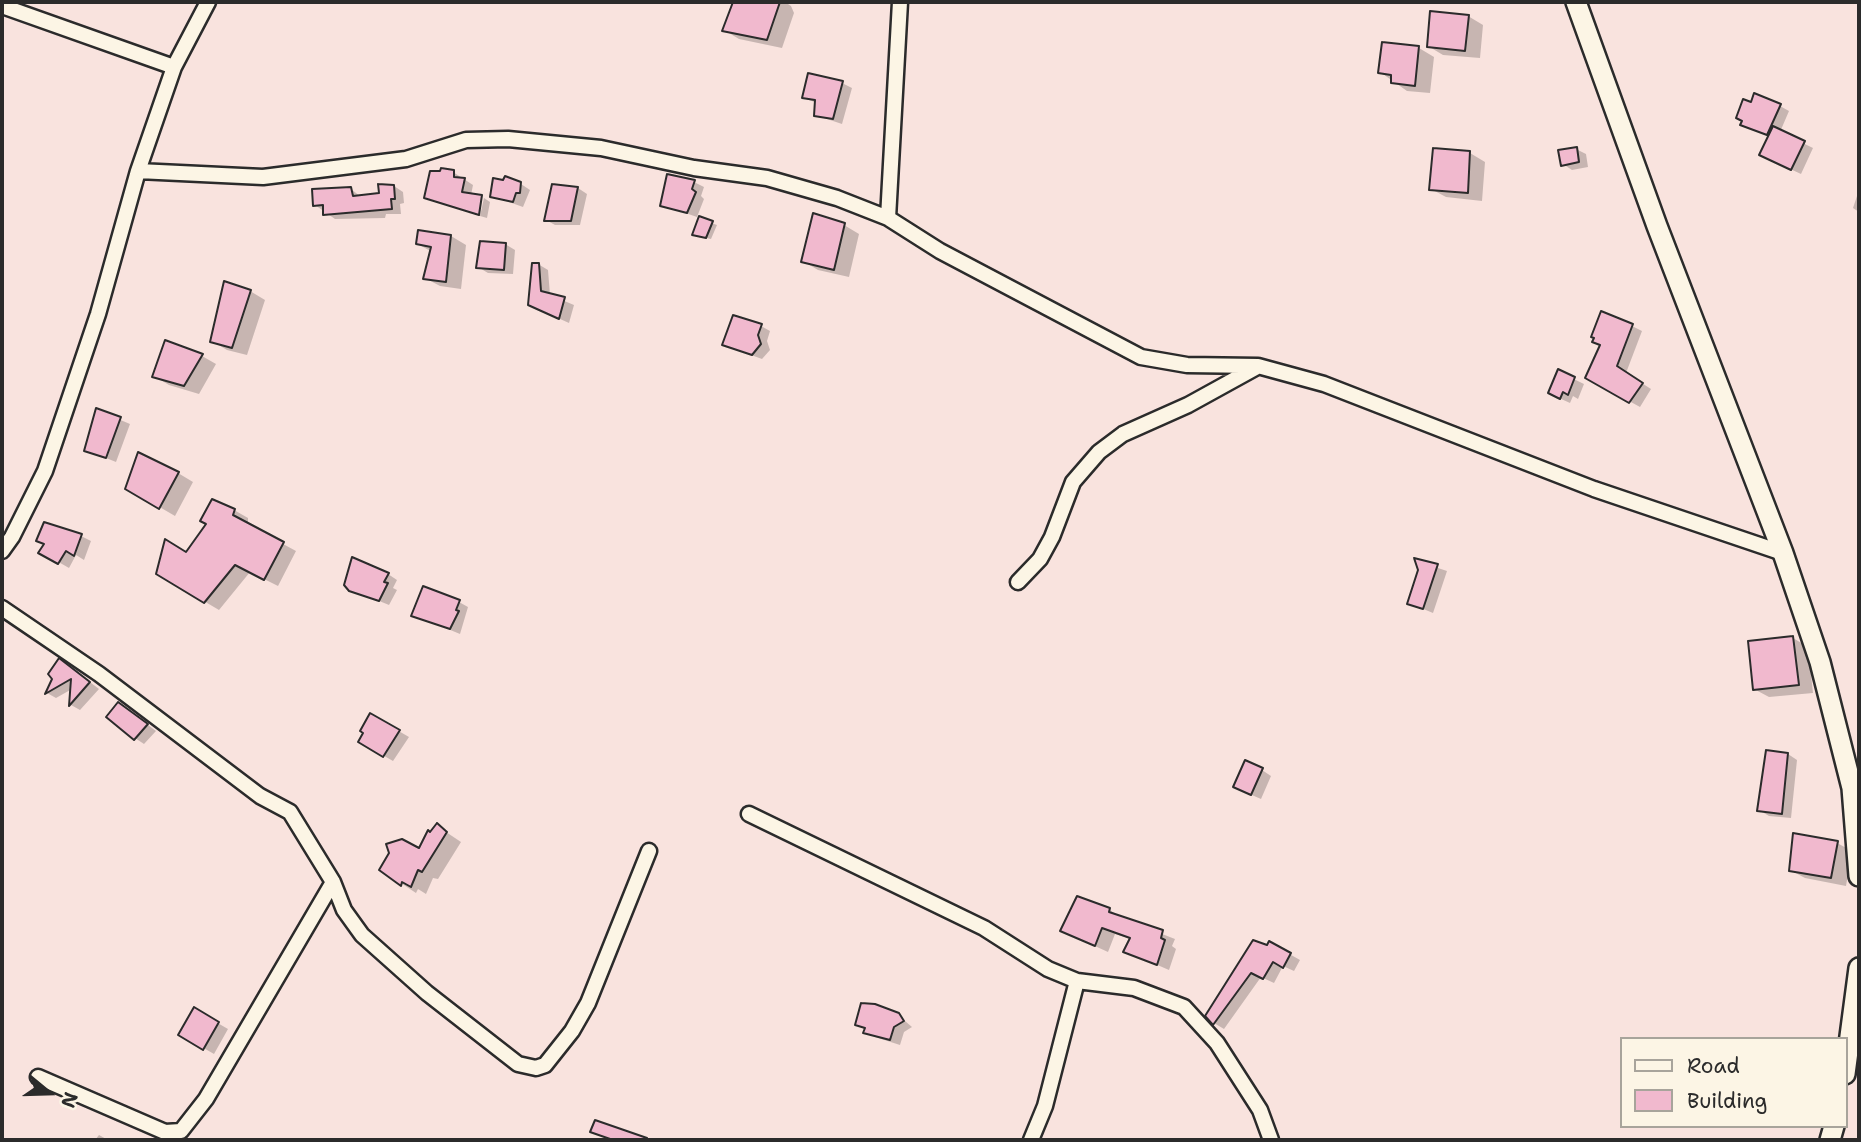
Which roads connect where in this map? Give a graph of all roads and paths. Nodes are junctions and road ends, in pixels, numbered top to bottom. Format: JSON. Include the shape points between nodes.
{"nodes":[{"id":1,"x":208,"y":2,"type":"edge"},
{"id":2,"x":900,"y":2,"type":"edge"},
{"id":3,"x":1576,"y":2,"type":"edge"},
{"id":4,"x":2,"y":6,"type":"edge"},
{"id":5,"x":174,"y":66,"type":"junction"},
{"id":6,"x":138,"y":171,"type":"junction"},
{"id":7,"x":888,"y":218,"type":"junction"},
{"id":8,"x":1258,"y":366,"type":"junction"},
{"id":9,"x":2,"y":551,"type":"edge"},
{"id":10,"x":1783,"y":553,"type":"junction"},
{"id":11,"x":1018,"y":582,"type":"dead end"},
{"id":12,"x":2,"y":608,"type":"edge"},
{"id":13,"x":1859,"y":766,"type":"edge"},
{"id":14,"x":1852,"y":788,"type":"junction"},
{"id":15,"x":749,"y":814,"type":"dead end"},
{"id":16,"x":1858,"y":845,"type":"edge"},
{"id":17,"x":649,"y":850,"type":"dead end"},
{"id":18,"x":1859,"y":876,"type":"edge"},
{"id":19,"x":333,"y":882,"type":"junction"},
{"id":20,"x":1859,"y":968,"type":"edge"},
{"id":21,"x":1077,"y":981,"type":"junction"},
{"id":22,"x":1847,"y":1059,"type":"edge"},
{"id":23,"x":38,"y":1077,"type":"dead end"},
{"id":24,"x":1031,"y":1140,"type":"edge"},
{"id":25,"x":1271,"y":1140,"type":"edge"}],
"edges":[{"from":1,"to":5,"type":"street"},
{"from":2,"to":7,"type":"street"},
{"from":3,"to":10,"type":"street"},
{"from":4,"to":5,"type":"street"},
{"from":5,"to":6,"type":"street"},
{"from":6,"to":7,"type":"street","via":[[263,177],[406,159],[466,140],[508,139],[601,148],[767,178]]},
{"from":6,"to":9,"type":"street","via":[[98,314],[44,471]]},
{"from":7,"to":8,"type":"street","via":[[940,251],[1141,357],[1187,365]]},
{"from":8,"to":10,"type":"street","via":[[1324,384],[1594,489]]},
{"from":8,"to":11,"type":"street","via":[[1123,434],[1099,453],[1073,482],[1040,559]]},
{"from":10,"to":14,"type":"street","via":[[1820,662]]},
{"from":12,"to":19,"type":"street","via":[[260,796],[290,812]]},
{"from":13,"to":14,"type":"street"},
{"from":14,"to":16,"type":"street"},
{"from":15,"to":21,"type":"street","via":[[984,928],[1048,969]]},
{"from":16,"to":18,"type":"street"},
{"from":17,"to":19,"type":"street","via":[[588,1003],[551,1059],[536,1068],[518,1064],[475,1033],[371,944],[344,910]]},
{"from":19,"to":23,"type":"street","via":[[206,1099],[181,1131],[165,1132]]},
{"from":20,"to":22,"type":"street"},
{"from":21,"to":24,"type":"street","via":[[1045,1106]]},
{"from":21,"to":25,"type":"street","via":[[1134,988],[1184,1007],[1217,1043],[1260,1110]]}]}
